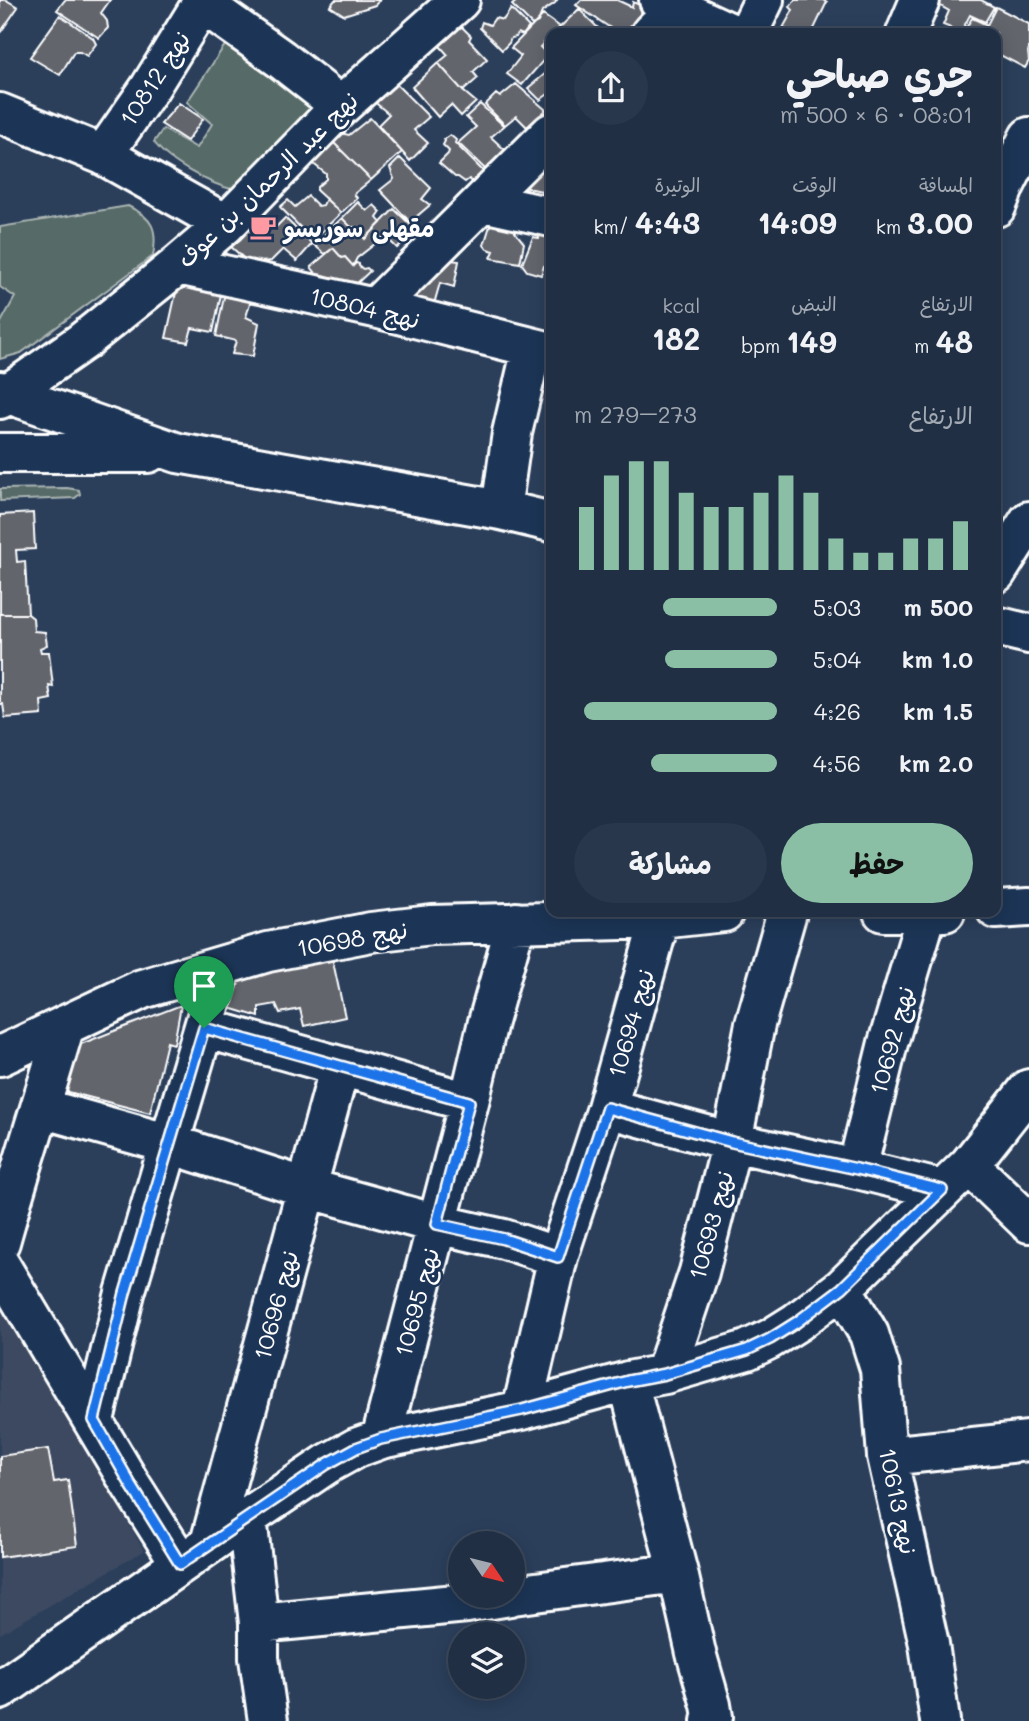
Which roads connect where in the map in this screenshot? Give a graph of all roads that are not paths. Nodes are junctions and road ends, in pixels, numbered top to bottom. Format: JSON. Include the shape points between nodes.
{"nodes":[{"id":1,"x":460,"y":0,"type":"edge"},
{"id":2,"x":764,"y":0,"type":"edge"},
{"id":3,"x":920,"y":0,"type":"edge"},
{"id":4,"x":203,"y":1,"type":"edge"},
{"id":5,"x":662,"y":14,"type":"edge"},
{"id":6,"x":713,"y":28,"type":"edge"},
{"id":7,"x":750,"y":28,"type":"edge"},
{"id":8,"x":908,"y":28,"type":"edge"},
{"id":9,"x":341,"y":106,"type":"junction"},
{"id":10,"x":0,"y":113,"type":"edge"},
{"id":11,"x":1029,"y":137,"type":"edge"},
{"id":12,"x":546,"y":138,"type":"edge"},
{"id":13,"x":103,"y":155,"type":"junction"},
{"id":14,"x":1006,"y":192,"type":"edge"},
{"id":15,"x":483,"y":202,"type":"junction"},
{"id":16,"x":546,"y":216,"type":"edge"},
{"id":17,"x":226,"y":224,"type":"junction"},
{"id":18,"x":178,"y":265,"type":"junction"},
{"id":19,"x":374,"y":308,"type":"junction"},
{"id":20,"x":542,"y":350,"type":"edge"},
{"id":21,"x":3,"y":395,"type":"edge"},
{"id":22,"x":0,"y":453,"type":"edge"},
{"id":23,"x":178,"y":453,"type":"junction"},
{"id":24,"x":501,"y":510,"type":"junction"},
{"id":25,"x":546,"y":521,"type":"edge"},
{"id":26,"x":1029,"y":521,"type":"edge"},
{"id":27,"x":1001,"y":565,"type":"edge"},
{"id":28,"x":1001,"y":627,"type":"edge"},
{"id":29,"x":1029,"y":634,"type":"edge"},
{"id":30,"x":1029,"y":907,"type":"edge"},
{"id":31,"x":1001,"y":909,"type":"edge"},
{"id":32,"x":678,"y":917,"type":"edge"},
{"id":33,"x":786,"y":917,"type":"edge"},
{"id":34,"x":934,"y":917,"type":"edge"},
{"id":35,"x":660,"y":919,"type":"junction"},
{"id":36,"x":516,"y":922,"type":"junction"},
{"id":37,"x":222,"y":966,"type":"junction"},
{"id":38,"x":65,"y":1025,"type":"junction"},
{"id":39,"x":204,"y":1028,"type":"junction"},
{"id":40,"x":0,"y":1056,"type":"edge"},
{"id":41,"x":340,"y":1066,"type":"junction"},
{"id":42,"x":1029,"y":1089,"type":"edge"},
{"id":43,"x":469,"y":1102,"type":"junction"},
{"id":44,"x":41,"y":1108,"type":"junction"},
{"id":45,"x":607,"y":1108,"type":"junction"},
{"id":46,"x":732,"y":1142,"type":"junction"},
{"id":47,"x":170,"y":1144,"type":"junction"},
{"id":48,"x":857,"y":1169,"type":"junction"},
{"id":49,"x":956,"y":1178,"type":"junction"},
{"id":50,"x":307,"y":1188,"type":"junction"},
{"id":51,"x":1029,"y":1223,"type":"edge"},
{"id":52,"x":437,"y":1224,"type":"junction"},
{"id":53,"x":0,"y":1242,"type":"edge"},
{"id":54,"x":558,"y":1257,"type":"junction"},
{"id":55,"x":0,"y":1265,"type":"edge"},
{"id":56,"x":842,"y":1288,"type":"junction"},
{"id":57,"x":665,"y":1374,"type":"junction"},
{"id":58,"x":628,"y":1381,"type":"junction"},
{"id":59,"x":522,"y":1410,"type":"junction"},
{"id":60,"x":94,"y":1420,"type":"junction"},
{"id":61,"x":381,"y":1439,"type":"junction"},
{"id":62,"x":1029,"y":1441,"type":"edge"},
{"id":63,"x":887,"y":1456,"type":"junction"},
{"id":64,"x":247,"y":1518,"type":"junction"},
{"id":65,"x":195,"y":1554,"type":"junction"},
{"id":66,"x":678,"y":1573,"type":"junction"},
{"id":67,"x":525,"y":1594,"type":"edge"},
{"id":68,"x":448,"y":1605,"type":"edge"},
{"id":69,"x":259,"y":1623,"type":"junction"},
{"id":70,"x":0,"y":1690,"type":"edge"},
{"id":71,"x":268,"y":1721,"type":"edge"},
{"id":72,"x":711,"y":1721,"type":"edge"},
{"id":73,"x":940,"y":1721,"type":"edge"}],
"edges":[{"from":1,"to":9,"type":"street","name":"نهج عبد الرحمان بن عوف"},
{"from":2,"to":7,"type":"street"},
{"from":3,"to":8,"type":"street"},
{"from":4,"to":9,"type":"street"},
{"from":4,"to":13,"type":"street","name":"نهج 10812"},
{"from":5,"to":6,"type":"street"},
{"from":9,"to":17,"type":"street","name":"نهج عبد الرحمان بن عوف"},
{"from":10,"to":13,"type":"street"},
{"from":11,"to":14,"type":"street"},
{"from":12,"to":15,"type":"street"},
{"from":13,"to":17,"type":"street"},
{"from":15,"to":16,"type":"street"},
{"from":15,"to":19,"type":"street"},
{"from":17,"to":18,"type":"street","name":"نهج عبد الرحمان بن عوف"},
{"from":18,"to":19,"type":"street","name":"نهج 10804"},
{"from":18,"to":21,"type":"street","name":"نهج عبد الرحمان بن عوف","via":[[82,342]]},
{"from":19,"to":20,"type":"street","name":"نهج 10804"},
{"from":20,"to":24,"type":"street","via":[[512,433]]},
{"from":21,"to":23,"type":"street"},
{"from":22,"to":23,"type":"street"},
{"from":23,"to":24,"type":"street"},
{"from":24,"to":25,"type":"street"},
{"from":26,"to":27,"type":"street"},
{"from":28,"to":29,"type":"street"},
{"from":30,"to":31,"type":"street"},
{"from":32,"to":35,"type":"street","name":"نهج 10698"},
{"from":33,"to":46,"type":"street","name":"نهج 10693","via":[[755,1024]]},
{"from":34,"to":48,"type":"street","name":"نهج 10692","via":[[888,1043]]},
{"from":35,"to":36,"type":"street","name":"نهج 10698"},
{"from":35,"to":45,"type":"street","name":"نهج 10694"},
{"from":36,"to":37,"type":"street","name":"نهج 10698","via":[[371,932]]},
{"from":36,"to":43,"type":"street","name":"نهج 10695"},
{"from":37,"to":38,"type":"street","name":"نهج 10698","via":[[142,989]]},
{"from":37,"to":39,"type":"street"},
{"from":38,"to":40,"type":"street","name":"نهج 10698"},
{"from":38,"to":44,"type":"street"},
{"from":39,"to":41,"type":"street"},
{"from":39,"to":47,"type":"street"},
{"from":41,"to":43,"type":"street"},
{"from":41,"to":50,"type":"street","name":"نهج 10696"},
{"from":42,"to":49,"type":"street"},
{"from":43,"to":52,"type":"street","name":"نهج 10695"},
{"from":44,"to":47,"type":"street"},
{"from":44,"to":53,"type":"street"},
{"from":45,"to":46,"type":"street"},
{"from":45,"to":54,"type":"street","name":"نهج 10694"},
{"from":46,"to":48,"type":"street"},
{"from":46,"to":57,"type":"street","name":"نهج 10693","via":[[699,1272]]},
{"from":47,"to":50,"type":"street"},
{"from":47,"to":60,"type":"street","via":[[125,1293]]},
{"from":48,"to":49,"type":"street"},
{"from":49,"to":51,"type":"street"},
{"from":49,"to":56,"type":"street"},
{"from":50,"to":52,"type":"street"},
{"from":50,"to":65,"type":"street","name":"نهج 10696"},
{"from":52,"to":54,"type":"street"},
{"from":52,"to":61,"type":"street","name":"نهج 10695"},
{"from":54,"to":59,"type":"street","name":"نهج 10694"},
{"from":55,"to":60,"type":"street"},
{"from":56,"to":57,"type":"street","via":[[770,1339]]},
{"from":56,"to":63,"type":"street","name":"نهج 10613","via":[[869,1334],[880,1369]]},
{"from":57,"to":58,"type":"street"},
{"from":58,"to":59,"type":"street"},
{"from":58,"to":66,"type":"street"},
{"from":59,"to":61,"type":"street"},
{"from":60,"to":65,"type":"street","via":[[131,1485]]},
{"from":61,"to":64,"type":"street","via":[[327,1464]]},
{"from":62,"to":63,"type":"street"},
{"from":63,"to":73,"type":"street","name":"نهج 10613","via":[[929,1644]]},
{"from":64,"to":65,"type":"street"},
{"from":64,"to":69,"type":"street"},
{"from":65,"to":70,"type":"street"},
{"from":66,"to":67,"type":"street"},
{"from":66,"to":72,"type":"street"},
{"from":68,"to":69,"type":"street"},
{"from":69,"to":71,"type":"street"}]}
